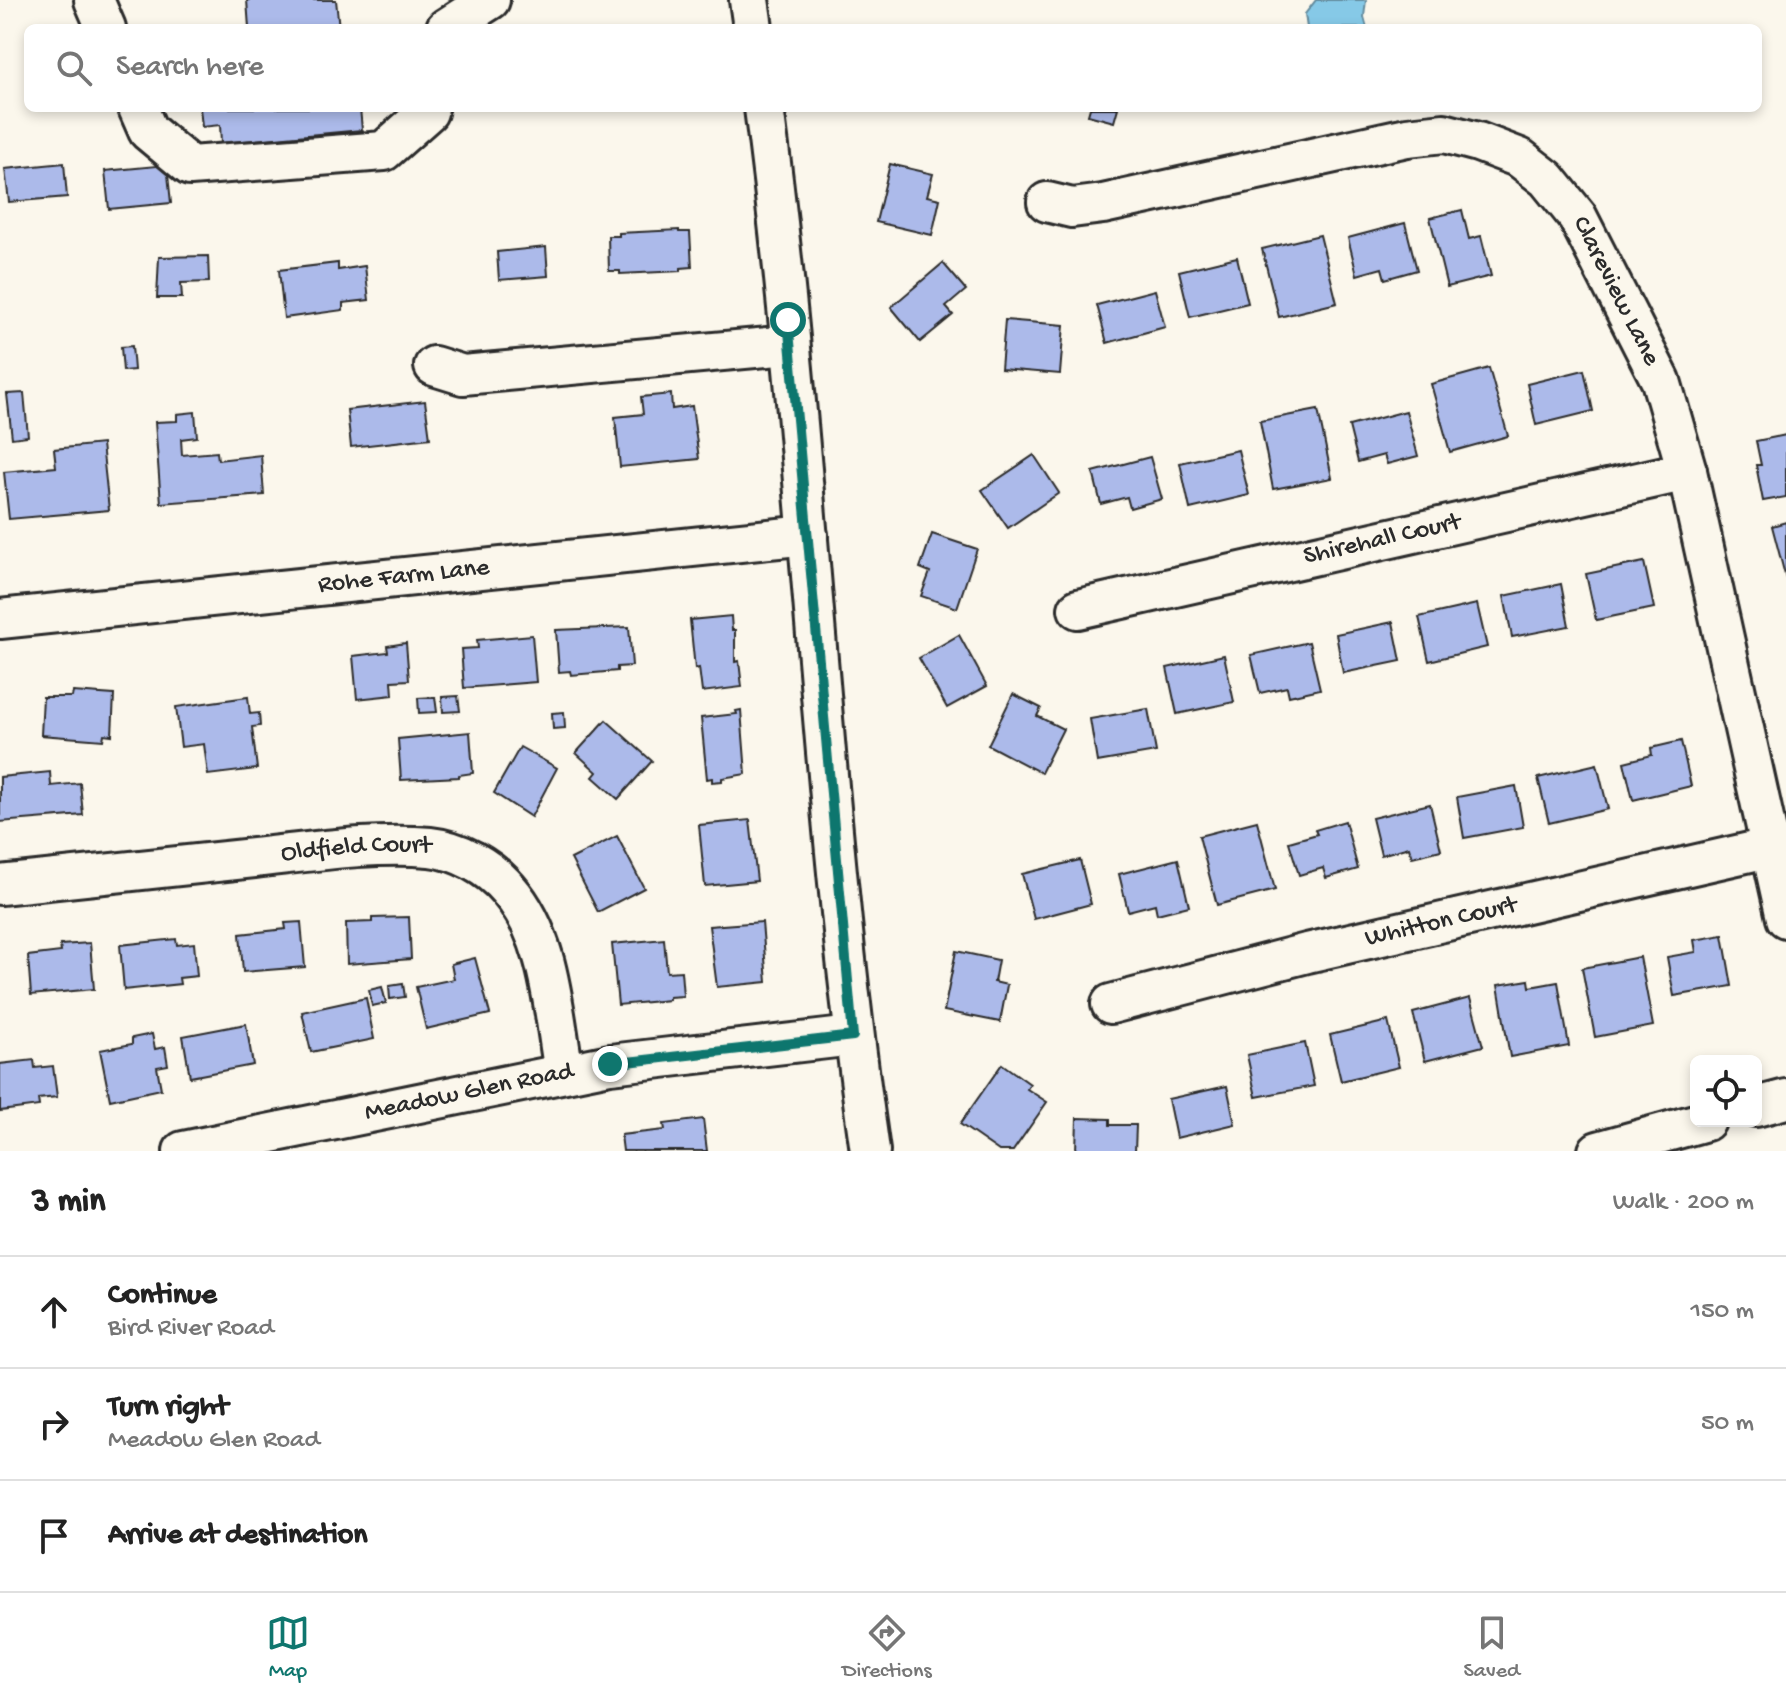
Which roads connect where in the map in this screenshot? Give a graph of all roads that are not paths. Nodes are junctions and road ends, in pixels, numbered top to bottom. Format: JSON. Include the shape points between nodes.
{"nodes":[{"id":1,"x":94,"y":0,"type":"edge"},
{"id":2,"x":432,"y":0,"type":"edge"},
{"id":3,"x":490,"y":0,"type":"edge"},
{"id":4,"x":749,"y":0,"type":"edge"},
{"id":5,"x":104,"y":24,"type":"edge"},
{"id":6,"x":435,"y":24,"type":"edge"},
{"id":7,"x":452,"y":24,"type":"edge"},
{"id":8,"x":752,"y":24,"type":"edge"},
{"id":9,"x":140,"y":112,"type":"edge"},
{"id":10,"x":428,"y":112,"type":"edge"},
{"id":11,"x":764,"y":112,"type":"edge"},
{"id":12,"x":1047,"y":202,"type":"dead end"},
{"id":13,"x":789,"y":345,"type":"junction"},
{"id":14,"x":434,"y":366,"type":"dead end"},
{"id":15,"x":1687,"y":471,"type":"junction"},
{"id":16,"x":808,"y":535,"type":"junction"},
{"id":17,"x":1078,"y":609,"type":"dead end"},
{"id":18,"x":0,"y":619,"type":"edge"},
{"id":19,"x":1772,"y":847,"type":"junction"},
{"id":20,"x":0,"y":885,"type":"edge"},
{"id":21,"x":1786,"y":918,"type":"edge"},
{"id":22,"x":1111,"y":1004,"type":"dead end"},
{"id":23,"x":853,"y":1036,"type":"junction"},
{"id":24,"x":564,"y":1072,"type":"junction"},
{"id":25,"x":1786,"y":1099,"type":"edge"},
{"id":26,"x":1762,"y":1105,"type":"edge"},
{"id":27,"x":1690,"y":1125,"type":"edge"},
{"id":28,"x":183,"y":1151,"type":"edge"},
{"id":29,"x":870,"y":1151,"type":"edge"},
{"id":30,"x":1598,"y":1151,"type":"edge"}],
"edges":[{"from":1,"to":5,"type":"street"},
{"from":2,"to":6,"type":"street"},
{"from":3,"to":7,"type":"street"},
{"from":4,"to":8,"type":"street"},
{"from":9,"to":10,"type":"street","via":[[148,131],[190,166],[384,151]]},
{"from":11,"to":13,"type":"street"},
{"from":12,"to":15,"type":"street","name":"Clareview Lane","via":[[1072,208],[1103,204],[1419,135],[1444,133],[1520,158],[1547,179],[1577,216],[1661,381]]},
{"from":13,"to":14,"type":"street","via":[[463,375]]},
{"from":13,"to":16,"type":"street"},
{"from":15,"to":17,"type":"street","name":"Shirehall Court"},
{"from":15,"to":19,"type":"street","name":"Clareview Lane"},
{"from":16,"to":18,"type":"street","name":"Rohe Farm Lane"},
{"from":16,"to":23,"type":"street"},
{"from":19,"to":21,"type":"street","name":"Clareview Lane"},
{"from":19,"to":22,"type":"street","name":"Whitton Court","via":[[1307,953]]},
{"from":20,"to":24,"type":"street","name":"Oldfield Court","via":[[343,848],[431,847],[461,855],[508,889],[534,927]]},
{"from":23,"to":24,"type":"street","name":"Meadow Glen Road"},
{"from":23,"to":29,"type":"street"},
{"from":24,"to":28,"type":"street","name":"Meadow Glen Road"},
{"from":25,"to":26,"type":"street"},
{"from":27,"to":30,"type":"street"}]}
